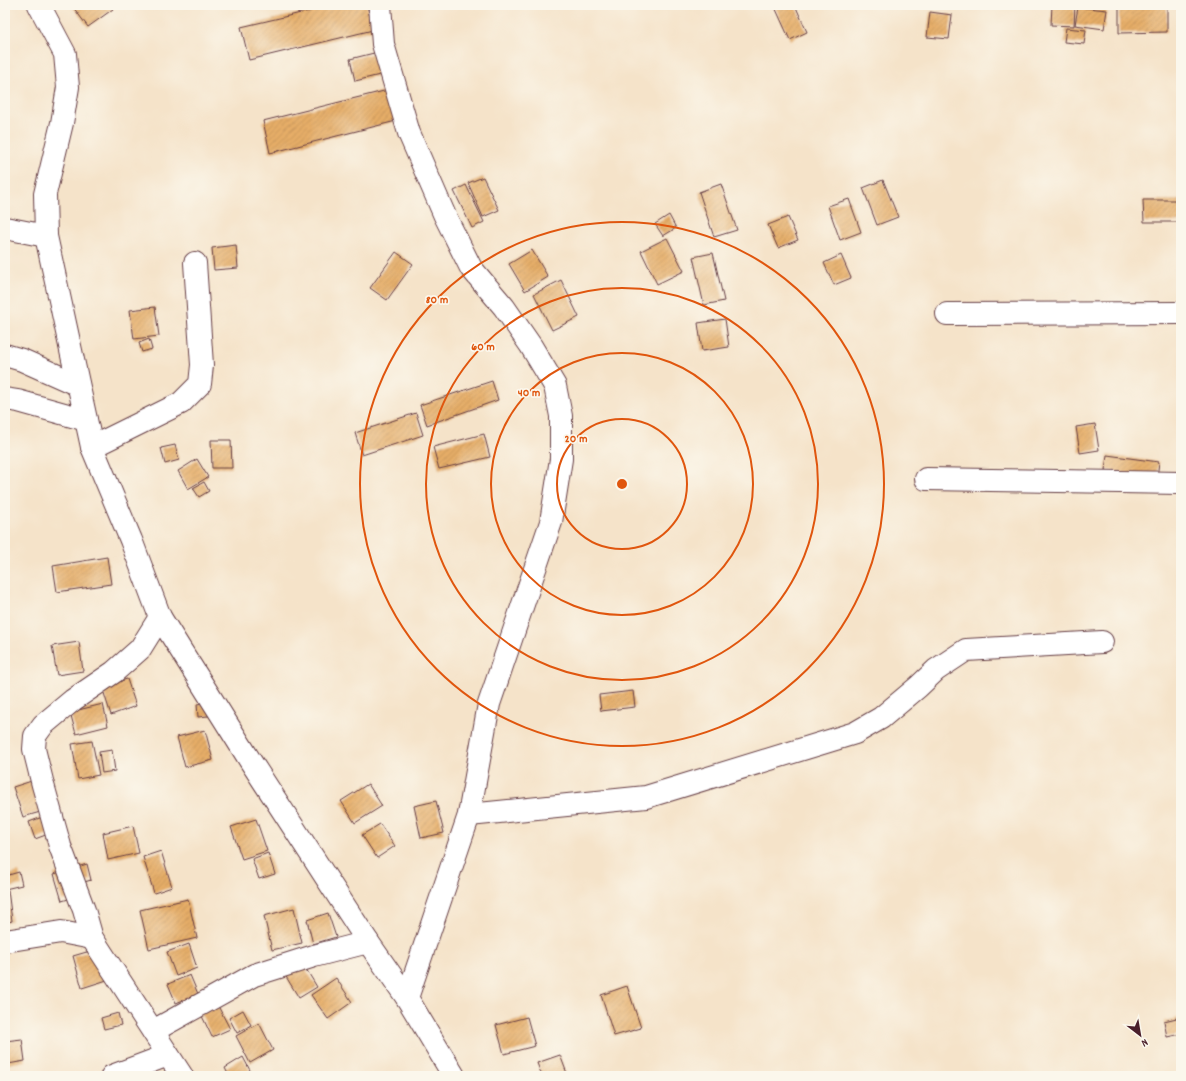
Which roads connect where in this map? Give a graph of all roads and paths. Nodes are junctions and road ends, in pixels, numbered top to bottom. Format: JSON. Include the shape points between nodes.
{"nodes":[{"id":1,"x":39,"y":5,"type":"edge"},
{"id":2,"x":380,"y":5,"type":"edge"},
{"id":3,"x":5,"y":228,"type":"edge"},
{"id":4,"x":46,"y":236,"type":"junction"},
{"id":5,"x":195,"y":263,"type":"dead end"},
{"id":6,"x":1181,"y":313,"type":"edge"},
{"id":7,"x":947,"y":314,"type":"dead end"},
{"id":8,"x":5,"y":355,"type":"edge"},
{"id":9,"x":78,"y":384,"type":"junction"},
{"id":10,"x":5,"y":399,"type":"edge"},
{"id":11,"x":86,"y":420,"type":"junction"},
{"id":12,"x":92,"y":447,"type":"junction"},
{"id":13,"x":926,"y":479,"type":"dead end"},
{"id":14,"x":1181,"y":483,"type":"edge"},
{"id":15,"x":160,"y":617,"type":"junction"},
{"id":16,"x":1102,"y":642,"type":"dead end"},
{"id":17,"x":469,"y":815,"type":"junction"},
{"id":18,"x":92,"y":938,"type":"junction"},
{"id":19,"x":5,"y":941,"type":"edge"},
{"id":20,"x":368,"y":942,"type":"junction"},
{"id":21,"x":407,"y":998,"type":"junction"},
{"id":22,"x":153,"y":1031,"type":"junction"},
{"id":23,"x":168,"y":1055,"type":"junction"},
{"id":24,"x":112,"y":1076,"type":"edge"},
{"id":25,"x":182,"y":1076,"type":"edge"},
{"id":26,"x":454,"y":1076,"type":"edge"}],
"edges":[{"from":1,"to":4,"type":"street","via":[[65,54],[68,87],[46,194]]},
{"from":2,"to":17,"type":"street","via":[[383,44],[410,133],[445,216],[471,268],[504,307],[555,386],[560,416],[561,459],[551,522],[489,704]]},
{"from":3,"to":4,"type":"street"},
{"from":4,"to":9,"type":"street"},
{"from":5,"to":12,"type":"street","via":[[202,365],[200,384],[180,403]]},
{"from":6,"to":7,"type":"street"},
{"from":8,"to":9,"type":"street"},
{"from":9,"to":11,"type":"street"},
{"from":10,"to":11,"type":"street"},
{"from":11,"to":12,"type":"street"},
{"from":12,"to":15,"type":"street"},
{"from":13,"to":14,"type":"street"},
{"from":15,"to":18,"type":"street","via":[[140,649],[114,672],[73,700],[43,725],[35,736],[34,749],[60,846]]},
{"from":15,"to":20,"type":"street"},
{"from":16,"to":17,"type":"street","via":[[966,650],[936,670],[881,718],[855,733],[646,797]]},
{"from":17,"to":21,"type":"street"},
{"from":18,"to":19,"type":"street","via":[[61,932]]},
{"from":18,"to":22,"type":"street"},
{"from":20,"to":21,"type":"street"},
{"from":20,"to":22,"type":"street","via":[[254,975]]},
{"from":21,"to":26,"type":"street"},
{"from":22,"to":23,"type":"street"},
{"from":23,"to":24,"type":"street"},
{"from":23,"to":25,"type":"street"}]}
